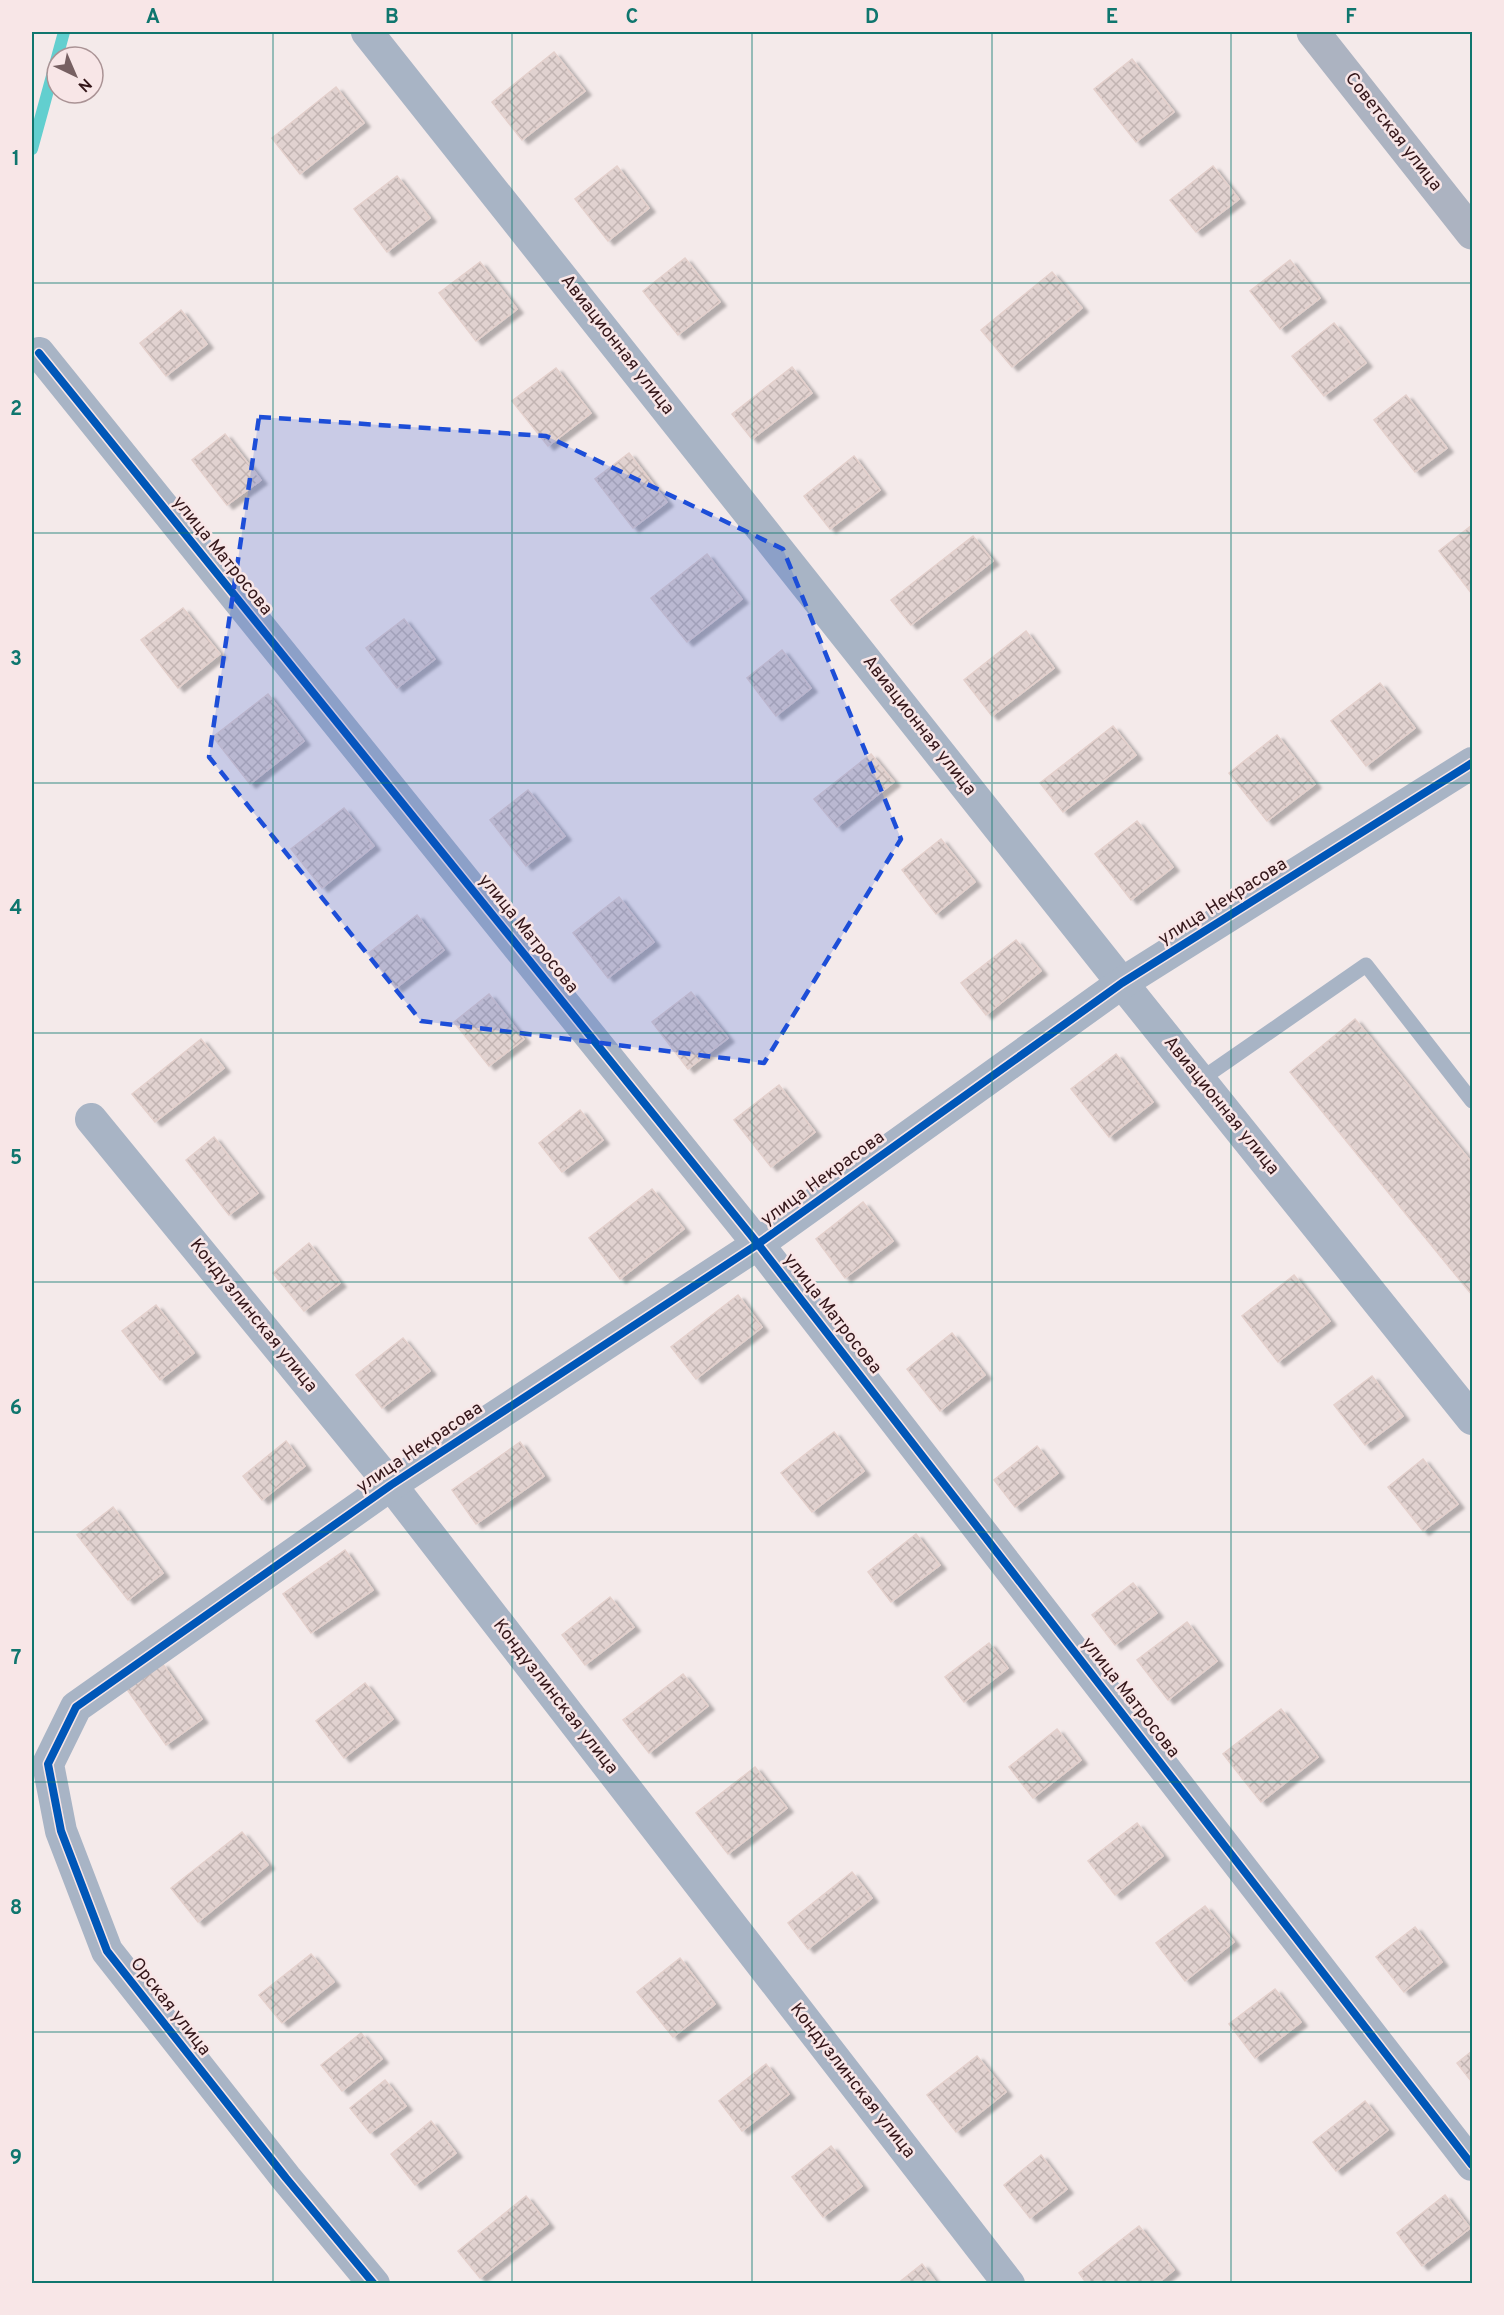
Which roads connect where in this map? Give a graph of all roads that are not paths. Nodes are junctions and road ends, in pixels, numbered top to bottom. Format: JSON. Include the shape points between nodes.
{"nodes":[{"id":1,"x":367,"y":32,"type":"edge"},
{"id":2,"x":1313,"y":32,"type":"edge"},
{"id":3,"x":1473,"y":233,"type":"edge"},
{"id":4,"x":39,"y":353,"type":"dead end"},
{"id":5,"x":1473,"y":763,"type":"edge"},
{"id":6,"x":1122,"y":983,"type":"junction"},
{"id":7,"x":1200,"y":1080,"type":"junction"},
{"id":8,"x":1473,"y":1101,"type":"edge"},
{"id":9,"x":91,"y":1119,"type":"dead end"},
{"id":10,"x":758,"y":1244,"type":"junction"},
{"id":11,"x":1473,"y":1419,"type":"edge"},
{"id":12,"x":390,"y":1485,"type":"junction"},
{"id":13,"x":76,"y":1707,"type":"joint"},
{"id":14,"x":1473,"y":2165,"type":"edge"},
{"id":15,"x":374,"y":2283,"type":"edge"},
{"id":16,"x":1009,"y":2283,"type":"edge"}],
"edges":[{"from":1,"to":6,"type":"street","name":"Авиационная улица"},
{"from":2,"to":3,"type":"main road","name":"Советская улица"},
{"from":4,"to":10,"type":"street","name":"улица Матросова"},
{"from":5,"to":6,"type":"street","name":"улица Некрасова"},
{"from":6,"to":7,"type":"street","name":"Авиационная улица"},
{"from":6,"to":10,"type":"street","name":"улица Некрасова"},
{"from":7,"to":8,"type":"lane","via":[[1366,965]]},
{"from":7,"to":11,"type":"street","name":"Авиационная улица"},
{"from":9,"to":12,"type":"street","name":"Кондузлинская улица"},
{"from":10,"to":12,"type":"street","name":"улица Некрасова"},
{"from":10,"to":14,"type":"street","name":"улица Матросова"},
{"from":12,"to":13,"type":"street","name":"улица Некрасова"},
{"from":12,"to":16,"type":"street","name":"Кондузлинская улица"},
{"from":13,"to":15,"type":"street","name":"Орская улица","via":[[48,1764],[61,1831],[107,1951]]}]}
